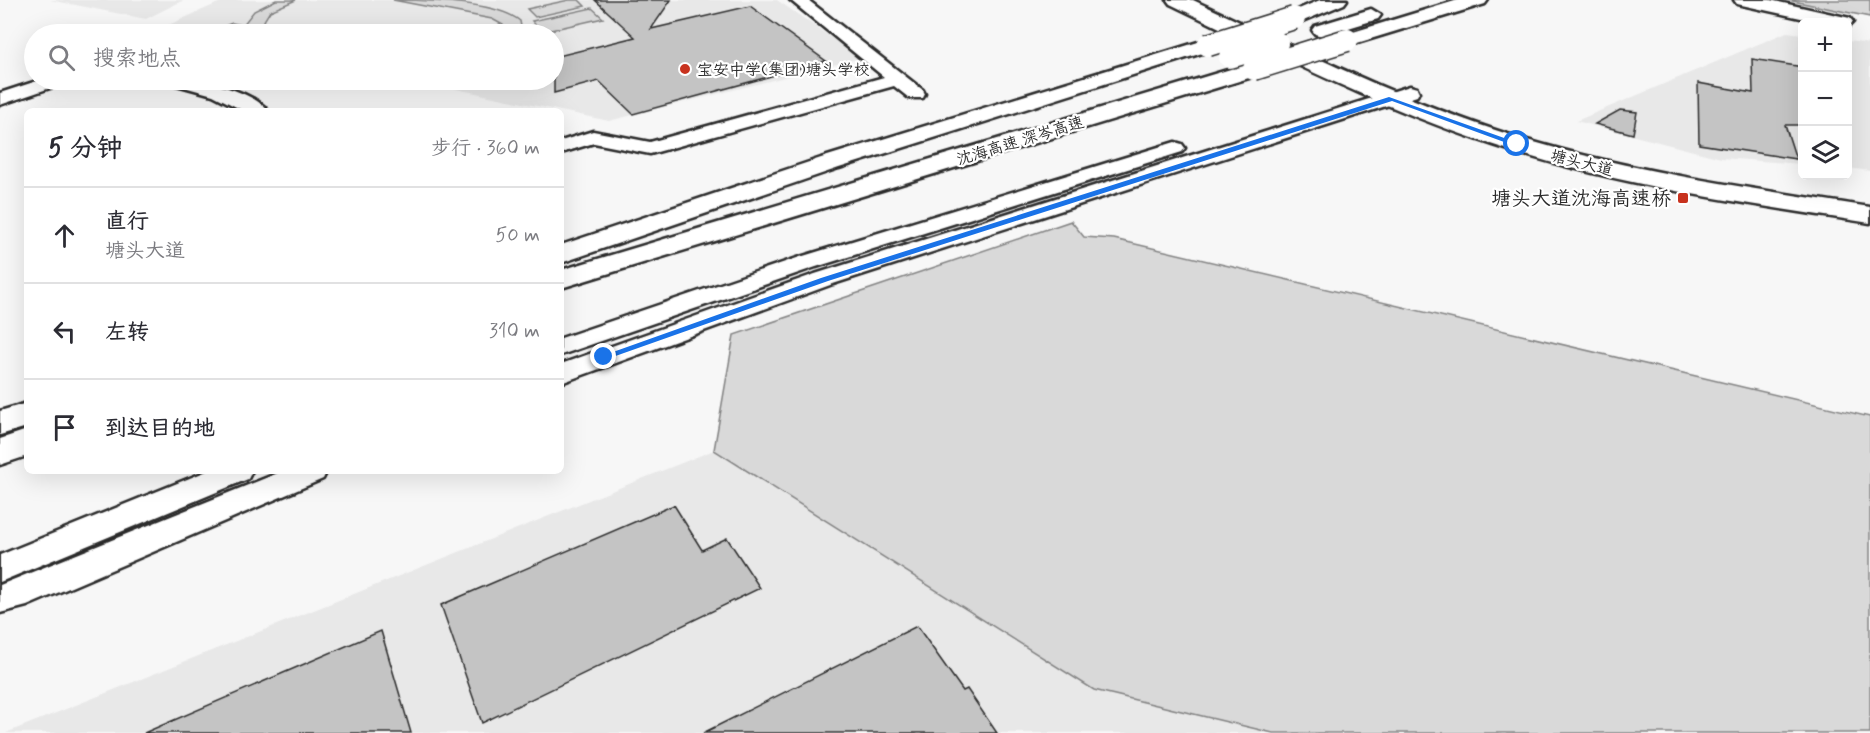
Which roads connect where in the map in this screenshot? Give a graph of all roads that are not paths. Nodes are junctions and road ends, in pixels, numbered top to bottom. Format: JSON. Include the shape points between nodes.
{"nodes":[{"id":1,"x":798,"y":0,"type":"edge"},
{"id":2,"x":1177,"y":0,"type":"edge"},
{"id":3,"x":1202,"y":0,"type":"edge"},
{"id":4,"x":1337,"y":0,"type":"edge"},
{"id":5,"x":1421,"y":0,"type":"edge"},
{"id":6,"x":1478,"y":0,"type":"edge"},
{"id":7,"x":1486,"y":0,"type":"edge"},
{"id":8,"x":1744,"y":0,"type":"edge"},
{"id":9,"x":1771,"y":0,"type":"edge"},
{"id":10,"x":1451,"y":8,"type":"junction"},
{"id":11,"x":1853,"y":23,"type":"edge"},
{"id":12,"x":898,"y":80,"type":"junction"},
{"id":13,"x":27,"y":90,"type":"edge"},
{"id":14,"x":216,"y":90,"type":"edge"},
{"id":15,"x":1389,"y":90,"type":"junction"},
{"id":16,"x":916,"y":94,"type":"dead end"},
{"id":17,"x":0,"y":99,"type":"edge"},
{"id":18,"x":252,"y":108,"type":"edge"},
{"id":19,"x":564,"y":146,"type":"edge"},
{"id":20,"x":1870,"y":202,"type":"edge"},
{"id":21,"x":1870,"y":215,"type":"edge"},
{"id":22,"x":564,"y":254,"type":"edge"},
{"id":23,"x":564,"y":254,"type":"edge"},
{"id":24,"x":564,"y":278,"type":"edge"},
{"id":25,"x":564,"y":346,"type":"edge"},
{"id":26,"x":564,"y":373,"type":"edge"},
{"id":27,"x":24,"y":416,"type":"edge"},
{"id":28,"x":0,"y":423,"type":"edge"},
{"id":29,"x":24,"y":444,"type":"edge"},
{"id":30,"x":0,"y":452,"type":"edge"},
{"id":31,"x":230,"y":474,"type":"edge"},
{"id":32,"x":305,"y":474,"type":"edge"},
{"id":33,"x":0,"y":569,"type":"edge"},
{"id":34,"x":0,"y":599,"type":"edge"}],
"edges":[{"from":1,"to":12,"type":"street"},
{"from":2,"to":15,"type":"main road","name":"塘头大道"},
{"from":3,"to":15,"type":"main road","name":"塘头大道"},
{"from":4,"to":22,"type":"main road","bridge":true,"via":[[1294,18],[830,163]]},
{"from":5,"to":23,"type":"main road","name":"沈海高速 深岑高速","bridge":true},
{"from":6,"to":10,"type":"main road","name":"沈海高速 深岑高速"},
{"from":7,"to":10,"type":"main road"},
{"from":8,"to":11,"type":"main road"},
{"from":9,"to":11,"type":"main road"},
{"from":10,"to":24,"type":"main road","name":"沈海高速 深岑高速","bridge":true},
{"from":12,"to":16,"type":"street"},
{"from":12,"to":19,"type":"street","via":[[650,148],[592,137]]},
{"from":13,"to":17,"type":"street"},
{"from":14,"to":18,"type":"street"},
{"from":15,"to":20,"type":"main road","name":"塘头大道","via":[[1586,151],[1708,176]]},
{"from":15,"to":21,"type":"main road","name":"塘头大道","via":[[1495,137],[1581,162],[1712,190]]},
{"from":15,"to":25,"type":"street","via":[[819,258]]},
{"from":15,"to":26,"type":"street","via":[[824,279]]},
{"from":27,"to":28,"type":"main road"},
{"from":29,"to":30,"type":"main road"},
{"from":31,"to":33,"type":"street"},
{"from":32,"to":34,"type":"street"}]}
